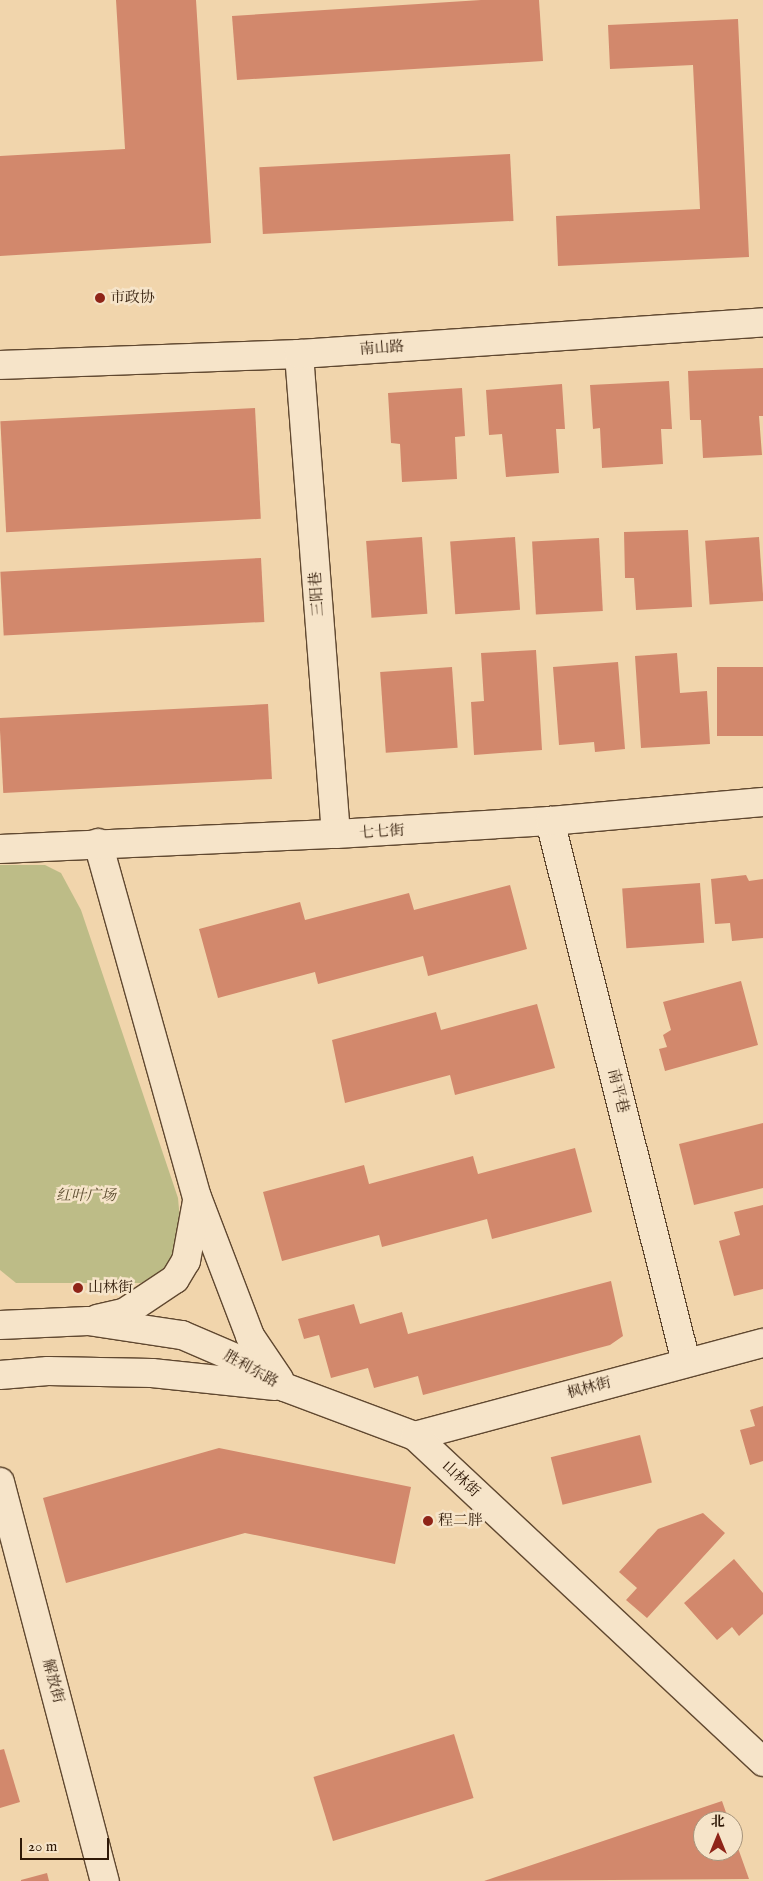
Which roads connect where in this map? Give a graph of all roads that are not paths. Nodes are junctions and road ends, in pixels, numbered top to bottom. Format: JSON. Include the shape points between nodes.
{"nodes":[{"id":1,"x":763,"y":322,"type":"edge"},
{"id":2,"x":299,"y":354,"type":"junction"},
{"id":3,"x":0,"y":365,"type":"edge"},
{"id":4,"x":763,"y":802,"type":"edge"},
{"id":5,"x":550,"y":821,"type":"junction"},
{"id":6,"x":336,"y":834,"type":"junction"},
{"id":7,"x":98,"y":843,"type":"junction"},
{"id":8,"x":0,"y":848,"type":"edge"},
{"id":9,"x":197,"y":1197,"type":"junction"},
{"id":10,"x":88,"y":1321,"type":"junction"},
{"id":11,"x":0,"y":1325,"type":"edge"},
{"id":12,"x":763,"y":1343,"type":"edge"},
{"id":13,"x":686,"y":1362,"type":"junction"},
{"id":14,"x":0,"y":1375,"type":"edge"},
{"id":15,"x":284,"y":1387,"type":"junction"},
{"id":16,"x":416,"y":1436,"type":"junction"},
{"id":17,"x":0,"y":1482,"type":"edge"},
{"id":18,"x":763,"y":1762,"type":"edge"},
{"id":19,"x":105,"y":1881,"type":"edge"}],
"edges":[{"from":1,"to":2,"type":"street","name":"南山路"},
{"from":2,"to":3,"type":"street","name":"南山路"},
{"from":2,"to":6,"type":"street","name":"三阳巷"},
{"from":4,"to":5,"type":"street","name":"七七街"},
{"from":5,"to":6,"type":"street","name":"七七街"},
{"from":5,"to":13,"type":"street","name":"南平巷"},
{"from":6,"to":7,"type":"street","name":"七七街"},
{"from":7,"to":8,"type":"street","name":"七七街"},
{"from":7,"to":9,"type":"street"},
{"from":9,"to":10,"type":"street","via":[[186,1261],[175,1279],[124,1313]]},
{"from":9,"to":15,"type":"street","via":[[250,1336]]},
{"from":10,"to":11,"type":"street","name":"胜利东路"},
{"from":10,"to":15,"type":"street","name":"胜利东路","via":[[182,1335],[240,1360]]},
{"from":12,"to":13,"type":"street","name":"枫林街"},
{"from":13,"to":16,"type":"street","name":"枫林街"},
{"from":14,"to":15,"type":"street","name":"胜利东路","via":[[48,1370],[152,1373]]},
{"from":15,"to":16,"type":"street","name":"山林街"},
{"from":16,"to":18,"type":"street","name":"山林街"},
{"from":17,"to":19,"type":"street","name":"解放街"}]}
